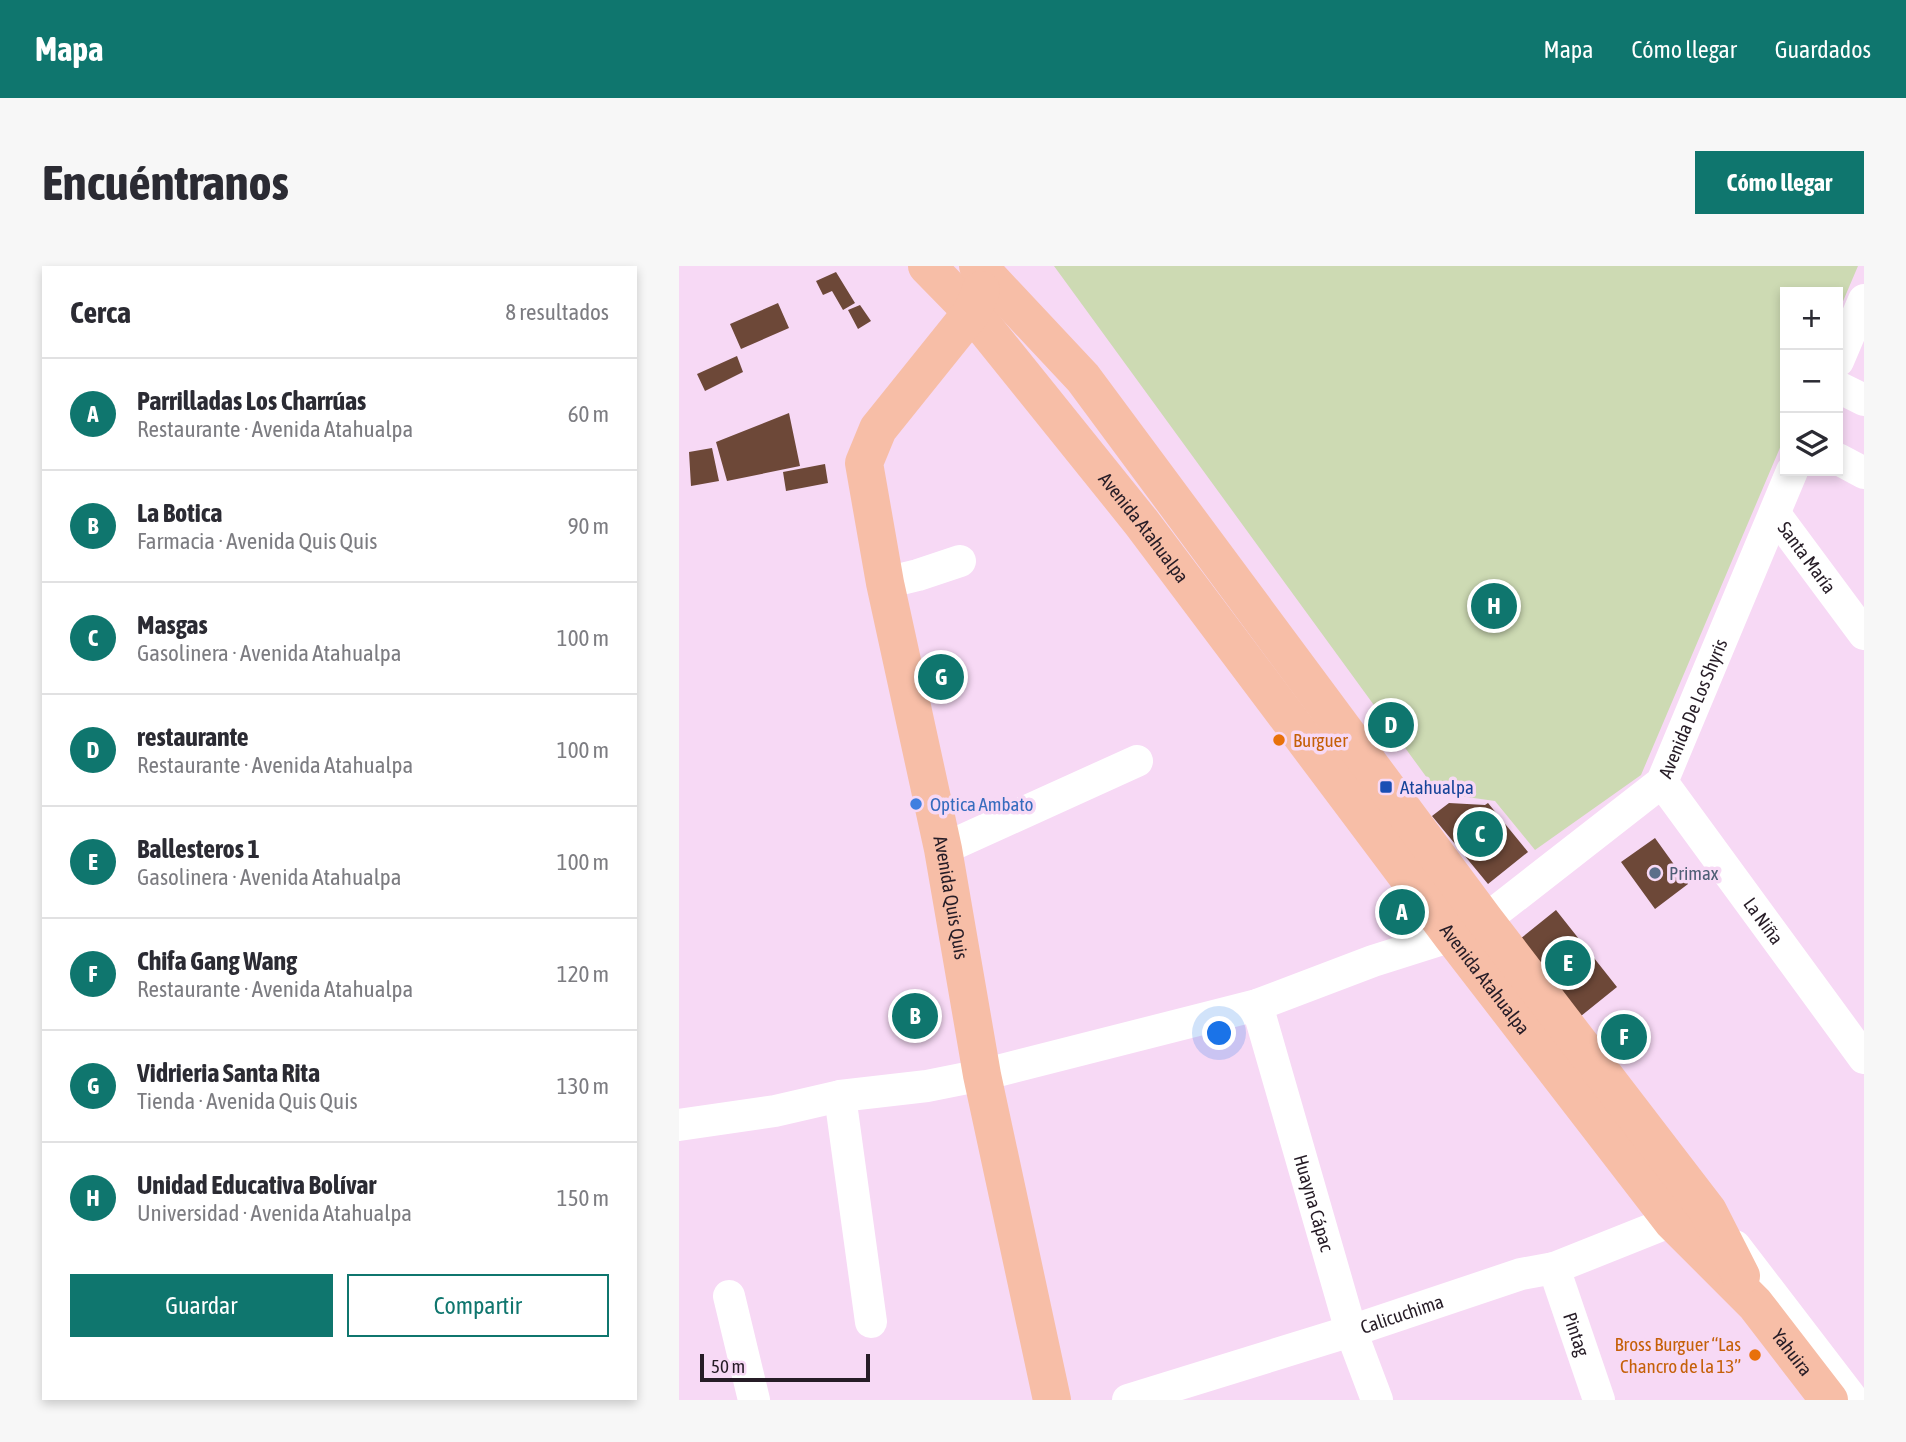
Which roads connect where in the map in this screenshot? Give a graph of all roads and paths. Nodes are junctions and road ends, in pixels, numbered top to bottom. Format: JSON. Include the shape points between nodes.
{"nodes":[{"id":1,"x":927,"y":266,"type":"edge"},
{"id":2,"x":985,"y":269,"type":"edge"},
{"id":3,"x":1864,"y":300,"type":"edge"},
{"id":4,"x":972,"y":312,"type":"junction"},
{"id":5,"x":1843,"y":350,"type":"edge"},
{"id":6,"x":1843,"y":390,"type":"edge"},
{"id":7,"x":1864,"y":400,"type":"edge"},
{"id":8,"x":1843,"y":462,"type":"edge"},
{"id":9,"x":1864,"y":473,"type":"edge"},
{"id":10,"x":1790,"y":476,"type":"edge"},
{"id":11,"x":1775,"y":514,"type":"junction"},
{"id":12,"x":960,"y":561,"type":"dead end"},
{"id":13,"x":885,"y":583,"type":"junction"},
{"id":14,"x":1864,"y":634,"type":"edge"},
{"id":15,"x":1137,"y":761,"type":"dead end"},
{"id":16,"x":1662,"y":782,"type":"junction"},
{"id":17,"x":943,"y":849,"type":"junction"},
{"id":18,"x":1468,"y":928,"type":"junction"},
{"id":19,"x":1257,"y":1005,"type":"junction"},
{"id":20,"x":1864,"y":1058,"type":"edge"},
{"id":21,"x":982,"y":1075,"type":"junction"},
{"id":22,"x":840,"y":1096,"type":"junction"},
{"id":23,"x":679,"y":1125,"type":"edge"},
{"id":24,"x":1688,"y":1222,"type":"junction"},
{"id":25,"x":1554,"y":1268,"type":"junction"},
{"id":26,"x":729,"y":1296,"type":"dead end"},
{"id":27,"x":871,"y":1322,"type":"dead end"},
{"id":28,"x":1351,"y":1331,"type":"junction"},
{"id":29,"x":1849,"y":1396,"type":"edge"},
{"id":30,"x":754,"y":1400,"type":"edge"},
{"id":31,"x":1052,"y":1400,"type":"edge"},
{"id":32,"x":1128,"y":1400,"type":"edge"},
{"id":33,"x":1377,"y":1400,"type":"edge"},
{"id":34,"x":1599,"y":1400,"type":"edge"},
{"id":35,"x":1808,"y":1400,"type":"edge"}],
"edges":[{"from":1,"to":4,"type":"main road","name":"Avenida Atahualpa"},
{"from":2,"to":4,"type":"main road","name":"Avenida Quis Quis"},
{"from":2,"to":18,"type":"main road","name":"Avenida Atahualpa","via":[[1083,377]]},
{"from":3,"to":5,"type":"street"},
{"from":4,"to":13,"type":"main road","name":"Avenida Quis Quis","via":[[878,429],[863,463]]},
{"from":4,"to":18,"type":"main road","name":"Avenida Atahualpa"},
{"from":6,"to":7,"type":"street"},
{"from":8,"to":9,"type":"street"},
{"from":10,"to":11,"type":"street","name":"Avenida De Los Shyris"},
{"from":11,"to":14,"type":"street","name":"Santa María"},
{"from":11,"to":16,"type":"street","name":"Avenida De Los Shyris"},
{"from":12,"to":13,"type":"street"},
{"from":13,"to":17,"type":"main road","name":"Avenida Quis Quis"},
{"from":15,"to":17,"type":"street"},
{"from":16,"to":18,"type":"street","name":"Avenida De Los Shyris"},
{"from":16,"to":20,"type":"street","name":"La Niña"},
{"from":17,"to":21,"type":"main road","name":"Avenida Quis Quis"},
{"from":18,"to":19,"type":"street"},
{"from":18,"to":24,"type":"main road","name":"Avenida Atahualpa"},
{"from":19,"to":21,"type":"street"},
{"from":19,"to":28,"type":"street","name":"Huayna Cápac"},
{"from":21,"to":22,"type":"street"},
{"from":21,"to":31,"type":"main road","name":"Avenida Quis Quis"},
{"from":22,"to":23,"type":"street"},
{"from":22,"to":27,"type":"street"},
{"from":24,"to":25,"type":"street","name":"Calicuchima"},
{"from":24,"to":29,"type":"street","name":"Avenida Atahualpa"},
{"from":24,"to":29,"type":"main road","name":"Yahuira","via":[[1755,1304]]},
{"from":24,"to":35,"type":"street","name":"Avenida Atahualpa"},
{"from":25,"to":28,"type":"street","name":"Calicuchima","via":[[1521,1274]]},
{"from":25,"to":34,"type":"street","name":"Pintag"},
{"from":26,"to":30,"type":"street"},
{"from":28,"to":32,"type":"street","name":"Calicuchima"},
{"from":28,"to":33,"type":"street","name":"Huayna Cápac"}]}
